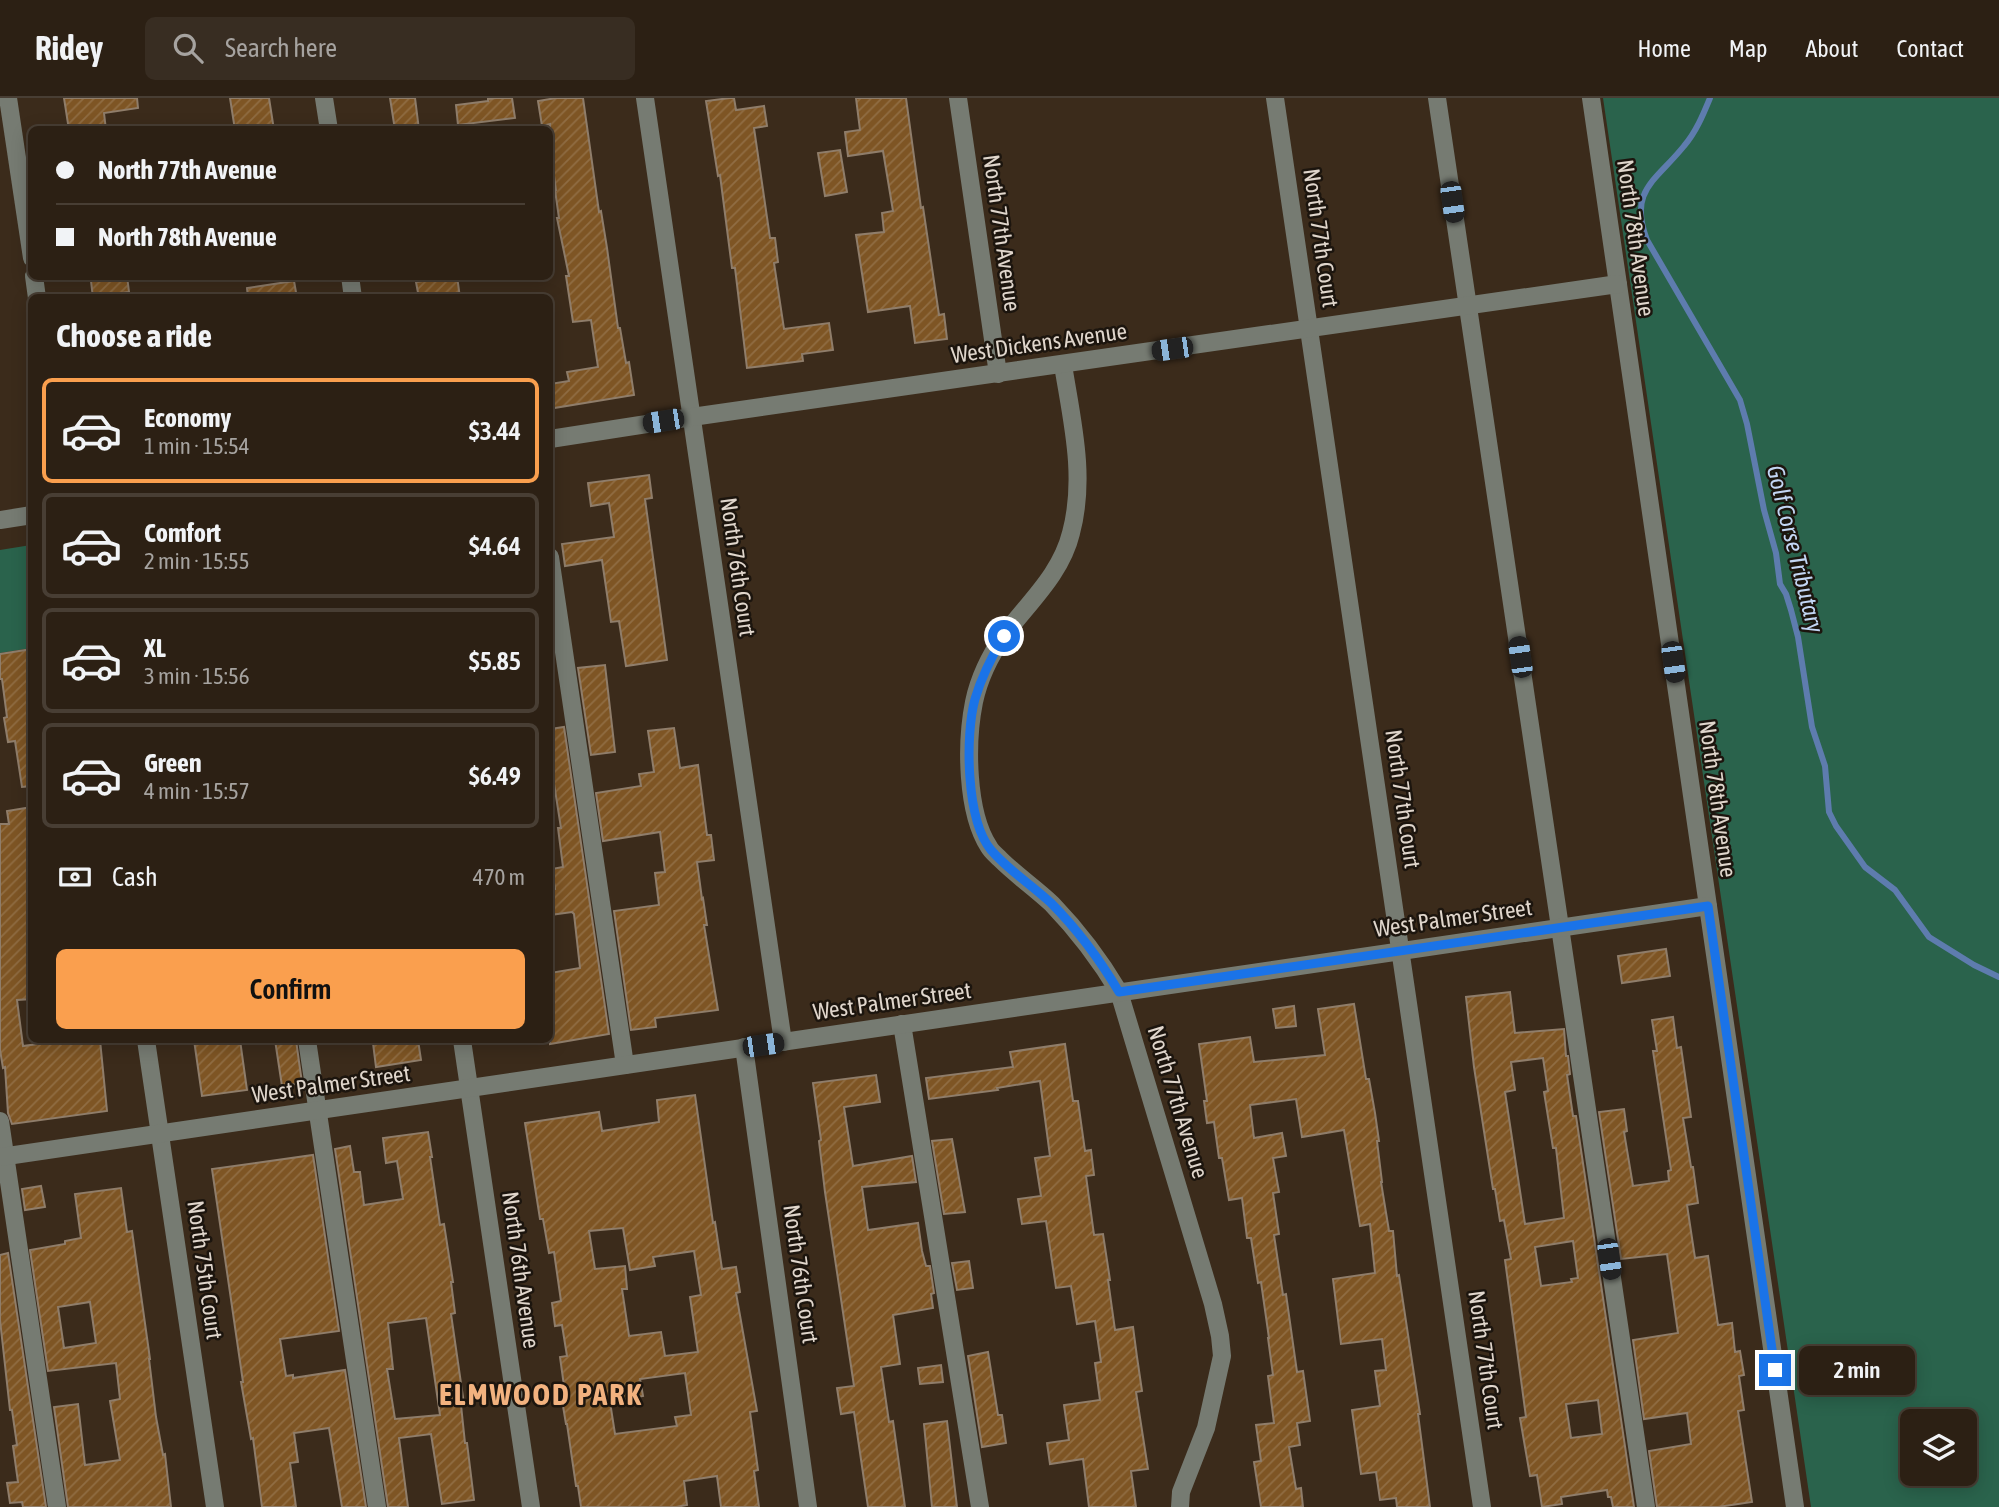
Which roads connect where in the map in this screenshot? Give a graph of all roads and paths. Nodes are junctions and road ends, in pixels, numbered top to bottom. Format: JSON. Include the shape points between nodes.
{"nodes":[{"id":1,"x":8,"y":98,"type":"edge"},
{"id":2,"x":324,"y":98,"type":"edge"},
{"id":3,"x":645,"y":98,"type":"edge"},
{"id":4,"x":958,"y":98,"type":"edge"},
{"id":5,"x":1275,"y":98,"type":"edge"},
{"id":6,"x":1437,"y":98,"type":"edge"},
{"id":7,"x":1591,"y":98,"type":"edge"},
{"id":8,"x":328,"y":126,"type":"edge"},
{"id":9,"x":28,"y":231,"type":"edge"},
{"id":10,"x":1618,"y":284,"type":"junction"},
{"id":11,"x":1467,"y":306,"type":"junction"},
{"id":12,"x":1309,"y":329,"type":"junction"},
{"id":13,"x":1063,"y":365,"type":"junction"},
{"id":14,"x":998,"y":374,"type":"junction"},
{"id":15,"x":692,"y":417,"type":"junction"},
{"id":16,"x":553,"y":439,"type":"edge"},
{"id":17,"x":28,"y":516,"type":"edge"},
{"id":18,"x":0,"y":520,"type":"edge"},
{"id":19,"x":553,"y":576,"type":"edge"},
{"id":20,"x":1708,"y":906,"type":"junction"},
{"id":21,"x":1560,"y":928,"type":"junction"},
{"id":22,"x":1401,"y":951,"type":"junction"},
{"id":23,"x":1119,"y":992,"type":"junction"},
{"id":24,"x":902,"y":1024,"type":"junction"},
{"id":25,"x":782,"y":1042,"type":"junction"},
{"id":26,"x":146,"y":1043,"type":"edge"},
{"id":27,"x":307,"y":1043,"type":"edge"},
{"id":28,"x":462,"y":1043,"type":"edge"},
{"id":29,"x":744,"y":1048,"type":"junction"},
{"id":30,"x":625,"y":1065,"type":"junction"},
{"id":31,"x":469,"y":1088,"type":"junction"},
{"id":32,"x":318,"y":1111,"type":"junction"},
{"id":33,"x":0,"y":1121,"type":"edge"},
{"id":34,"x":160,"y":1134,"type":"junction"},
{"id":35,"x":3,"y":1157,"type":"edge"},
{"id":36,"x":57,"y":1507,"type":"edge"},
{"id":37,"x":215,"y":1507,"type":"edge"},
{"id":38,"x":377,"y":1507,"type":"edge"},
{"id":39,"x":531,"y":1507,"type":"edge"},
{"id":40,"x":808,"y":1507,"type":"edge"},
{"id":41,"x":980,"y":1507,"type":"edge"},
{"id":42,"x":1180,"y":1507,"type":"edge"},
{"id":43,"x":1482,"y":1507,"type":"edge"},
{"id":44,"x":1646,"y":1507,"type":"edge"},
{"id":45,"x":1795,"y":1507,"type":"edge"}],
"edges":[{"from":1,"to":9,"type":"street"},
{"from":2,"to":8,"type":"street"},
{"from":3,"to":15,"type":"street","name":"North 76th Court"},
{"from":4,"to":14,"type":"street","name":"North 77th Avenue"},
{"from":5,"to":12,"type":"street","name":"North 77th Court"},
{"from":6,"to":11,"type":"street"},
{"from":7,"to":10,"type":"street","name":"North 78th Avenue"},
{"from":10,"to":11,"type":"street","name":"West Dickens Avenue"},
{"from":10,"to":20,"type":"street","name":"North 78th Avenue"},
{"from":11,"to":12,"type":"street","name":"West Dickens Avenue"},
{"from":11,"to":21,"type":"street"},
{"from":12,"to":13,"type":"street","name":"West Dickens Avenue"},
{"from":12,"to":22,"type":"street","name":"North 77th Court"},
{"from":13,"to":14,"type":"street","name":"West Dickens Avenue"},
{"from":13,"to":23,"type":"street","name":"North 77th Avenue","via":[[1079,499],[1059,565],[986,667],[974,701],[971,794],[989,848],[1051,903],[1100,960]]},
{"from":14,"to":15,"type":"street","name":"West Dickens Avenue"},
{"from":15,"to":16,"type":"street","name":"West Dickens Avenue"},
{"from":15,"to":25,"type":"street","name":"North 76th Court"},
{"from":17,"to":18,"type":"street"},
{"from":19,"to":30,"type":"street"},
{"from":20,"to":21,"type":"street","name":"West Palmer Street"},
{"from":20,"to":45,"type":"street","name":"North 78th Avenue"},
{"from":21,"to":22,"type":"street","name":"West Palmer Street"},
{"from":21,"to":44,"type":"street"},
{"from":22,"to":23,"type":"street","name":"West Palmer Street"},
{"from":22,"to":43,"type":"street","name":"North 77th Court"},
{"from":23,"to":24,"type":"street","name":"West Palmer Street"},
{"from":23,"to":42,"type":"street","name":"North 77th Avenue","via":[[1220,1336],[1218,1380]]},
{"from":24,"to":25,"type":"street","name":"West Palmer Street"},
{"from":24,"to":41,"type":"street"},
{"from":25,"to":29,"type":"street","name":"West Palmer Street"},
{"from":26,"to":34,"type":"street","name":"North 75th Court"},
{"from":27,"to":32,"type":"street"},
{"from":28,"to":31,"type":"street","name":"North 76th Avenue"},
{"from":29,"to":30,"type":"street","name":"West Palmer Street"},
{"from":29,"to":40,"type":"street","name":"North 76th Court"},
{"from":30,"to":31,"type":"street","name":"West Palmer Street"},
{"from":31,"to":32,"type":"street","name":"West Palmer Street"},
{"from":31,"to":39,"type":"street","name":"North 76th Avenue"},
{"from":32,"to":34,"type":"street","name":"West Palmer Street"},
{"from":32,"to":38,"type":"street"},
{"from":33,"to":35,"type":"street"},
{"from":34,"to":35,"type":"street","name":"West Palmer Street"},
{"from":34,"to":37,"type":"street","name":"North 75th Court"},
{"from":35,"to":36,"type":"street"}]}
